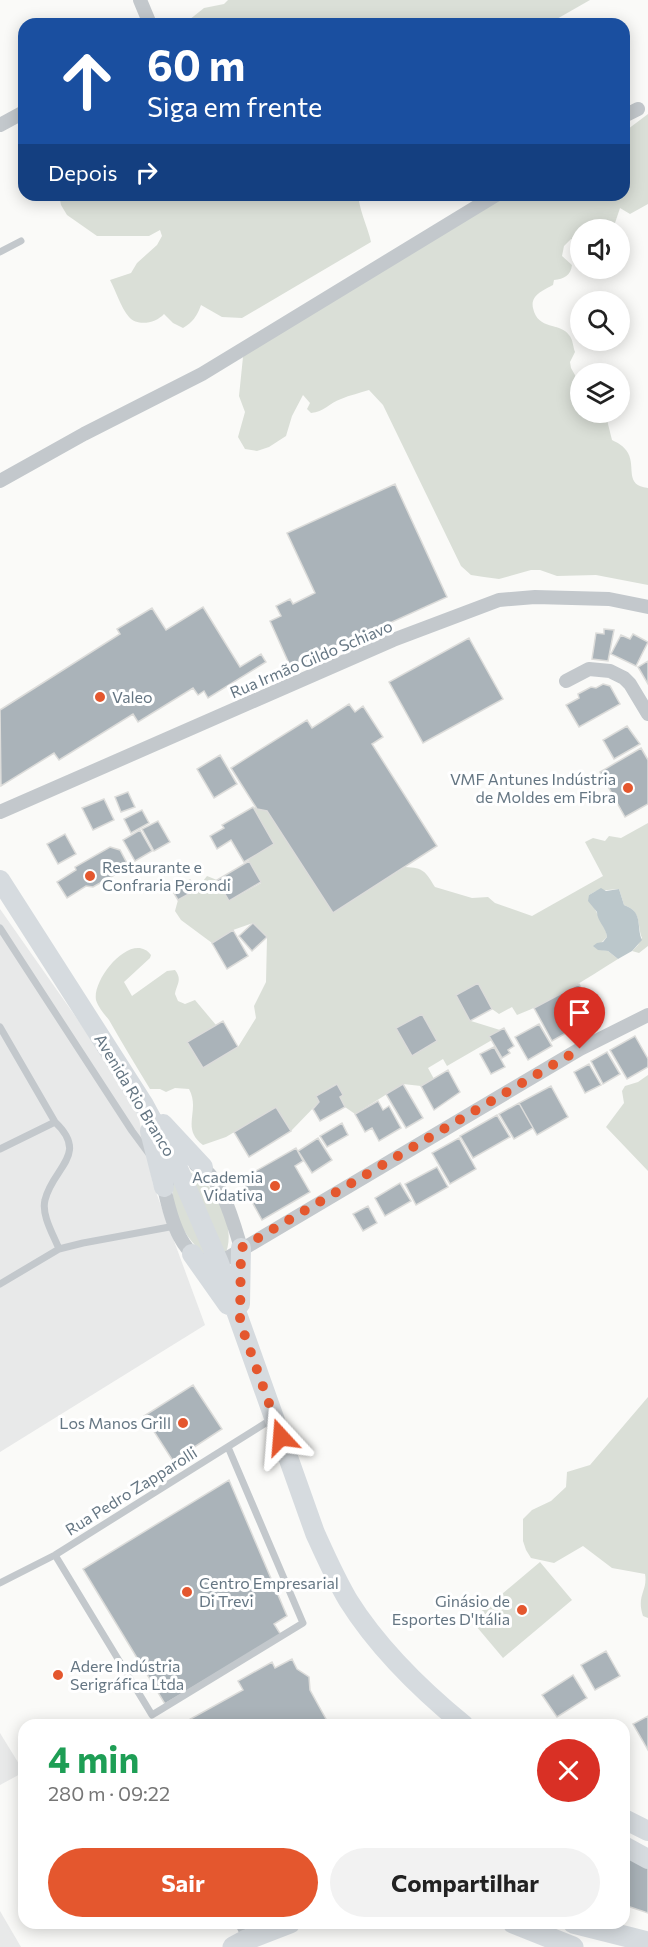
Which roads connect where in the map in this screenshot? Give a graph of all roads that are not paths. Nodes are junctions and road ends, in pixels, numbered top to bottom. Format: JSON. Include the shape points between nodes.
{"nodes":[{"id":1,"x":140,"y":0,"type":"edge"},
{"id":2,"x":148,"y":18,"type":"edge"},
{"id":3,"x":638,"y":109,"type":"dead end"},
{"id":4,"x":630,"y":113,"type":"edge"},
{"id":5,"x":18,"y":115,"type":"edge"},
{"id":6,"x":0,"y":125,"type":"edge"},
{"id":7,"x":486,"y":201,"type":"edge"},
{"id":8,"x":21,"y":241,"type":"dead end"},
{"id":9,"x":0,"y":252,"type":"edge"},
{"id":10,"x":0,"y":481,"type":"edge"},
{"id":11,"x":648,"y":607,"type":"edge"},
{"id":12,"x":566,"y":681,"type":"dead end"},
{"id":13,"x":648,"y":714,"type":"edge"},
{"id":14,"x":0,"y":812,"type":"edge"},
{"id":15,"x":0,"y":880,"type":"edge"},
{"id":16,"x":0,"y":928,"type":"edge"},
{"id":17,"x":648,"y":1015,"type":"edge"},
{"id":18,"x":0,"y":1027,"type":"edge"},
{"id":19,"x":144,"y":1105,"type":"junction"},
{"id":20,"x":55,"y":1122,"type":"junction"},
{"id":21,"x":0,"y":1149,"type":"edge"},
{"id":22,"x":168,"y":1166,"type":"junction"},
{"id":23,"x":203,"y":1167,"type":"junction"},
{"id":24,"x":164,"y":1187,"type":"joint"},
{"id":25,"x":175,"y":1226,"type":"junction"},
{"id":26,"x":241,"y":1248,"type":"junction"},
{"id":27,"x":59,"y":1249,"type":"junction"},
{"id":28,"x":192,"y":1254,"type":"junction"},
{"id":29,"x":219,"y":1263,"type":"junction"},
{"id":30,"x":0,"y":1284,"type":"edge"},
{"id":31,"x":240,"y":1322,"type":"junction"},
{"id":32,"x":274,"y":1418,"type":"junction"},
{"id":33,"x":228,"y":1447,"type":"junction"},
{"id":34,"x":55,"y":1555,"type":"junction"},
{"id":35,"x":1,"y":1580,"type":"edge"},
{"id":36,"x":457,"y":1719,"type":"edge"},
{"id":37,"x":630,"y":1822,"type":"edge"},
{"id":38,"x":648,"y":1831,"type":"edge"},
{"id":39,"x":630,"y":1849,"type":"edge"},
{"id":40,"x":648,"y":1859,"type":"edge"},
{"id":41,"x":268,"y":1929,"type":"edge"},
{"id":42,"x":528,"y":1929,"type":"edge"},
{"id":43,"x":597,"y":1929,"type":"edge"},
{"id":44,"x":239,"y":1937,"type":"edge"},
{"id":45,"x":648,"y":1942,"type":"edge"},
{"id":46,"x":573,"y":1947,"type":"edge"}],
"edges":[{"from":1,"to":2,"type":"street"},
{"from":3,"to":4,"type":"street"},
{"from":5,"to":6,"type":"street"},
{"from":7,"to":10,"type":"street","via":[[202,374]]},
{"from":8,"to":9,"type":"lane"},
{"from":11,"to":14,"type":"street","name":"Rua Irmão Gildo Schiavo","via":[[609,599],[499,600],[393,640]]},
{"from":12,"to":13,"type":"street","via":[[589,669],[610,671],[630,684]]},
{"from":15,"to":19,"type":"main road","name":"Avenida Rio Branco"},
{"from":16,"to":22,"type":"lane","via":[[132,1131]]},
{"from":17,"to":26,"type":"street","via":[[580,1049]]},
{"from":18,"to":20,"type":"lane"},
{"from":19,"to":22,"type":"main road"},
{"from":19,"to":23,"type":"main road"},
{"from":20,"to":21,"type":"lane"},
{"from":20,"to":27,"type":"lane","via":[[66,1132],[70,1150],[44,1202]]},
{"from":22,"to":23,"type":"street","via":[[192,1163]]},
{"from":22,"to":24,"type":"main road"},
{"from":22,"to":29,"type":"main road","name":"Avenida Rio Branco"},
{"from":23,"to":26,"type":"street","via":[[225,1201]]},
{"from":24,"to":25,"type":"street"},
{"from":25,"to":27,"type":"lane"},
{"from":25,"to":28,"type":"street"},
{"from":26,"to":29,"type":"street"},
{"from":26,"to":31,"type":"main road"},
{"from":27,"to":30,"type":"lane"},
{"from":28,"to":29,"type":"street","via":[[207,1264]]},
{"from":28,"to":31,"type":"main road"},
{"from":29,"to":31,"type":"main road","name":"Avenida Rio Branco"},
{"from":31,"to":32,"type":"main road","name":"Avenida Rio Branco"},
{"from":32,"to":33,"type":"lane","name":"Rua Pedro Zapparolli"},
{"from":32,"to":36,"type":"main road","name":"Avenida Rio Branco","via":[[315,1533],[348,1600],[375,1638],[426,1694]]},
{"from":33,"to":34,"type":"lane","name":"Rua Pedro Zapparolli"},
{"from":33,"to":34,"type":"lane","via":[[303,1623],[152,1715]]},
{"from":34,"to":35,"type":"lane","name":"Rua Pedro Zapparolli"},
{"from":37,"to":38,"type":"main road"},
{"from":39,"to":40,"type":"main road"},
{"from":41,"to":44,"type":"main road"},
{"from":42,"to":46,"type":"main road"},
{"from":43,"to":45,"type":"main road"}]}
